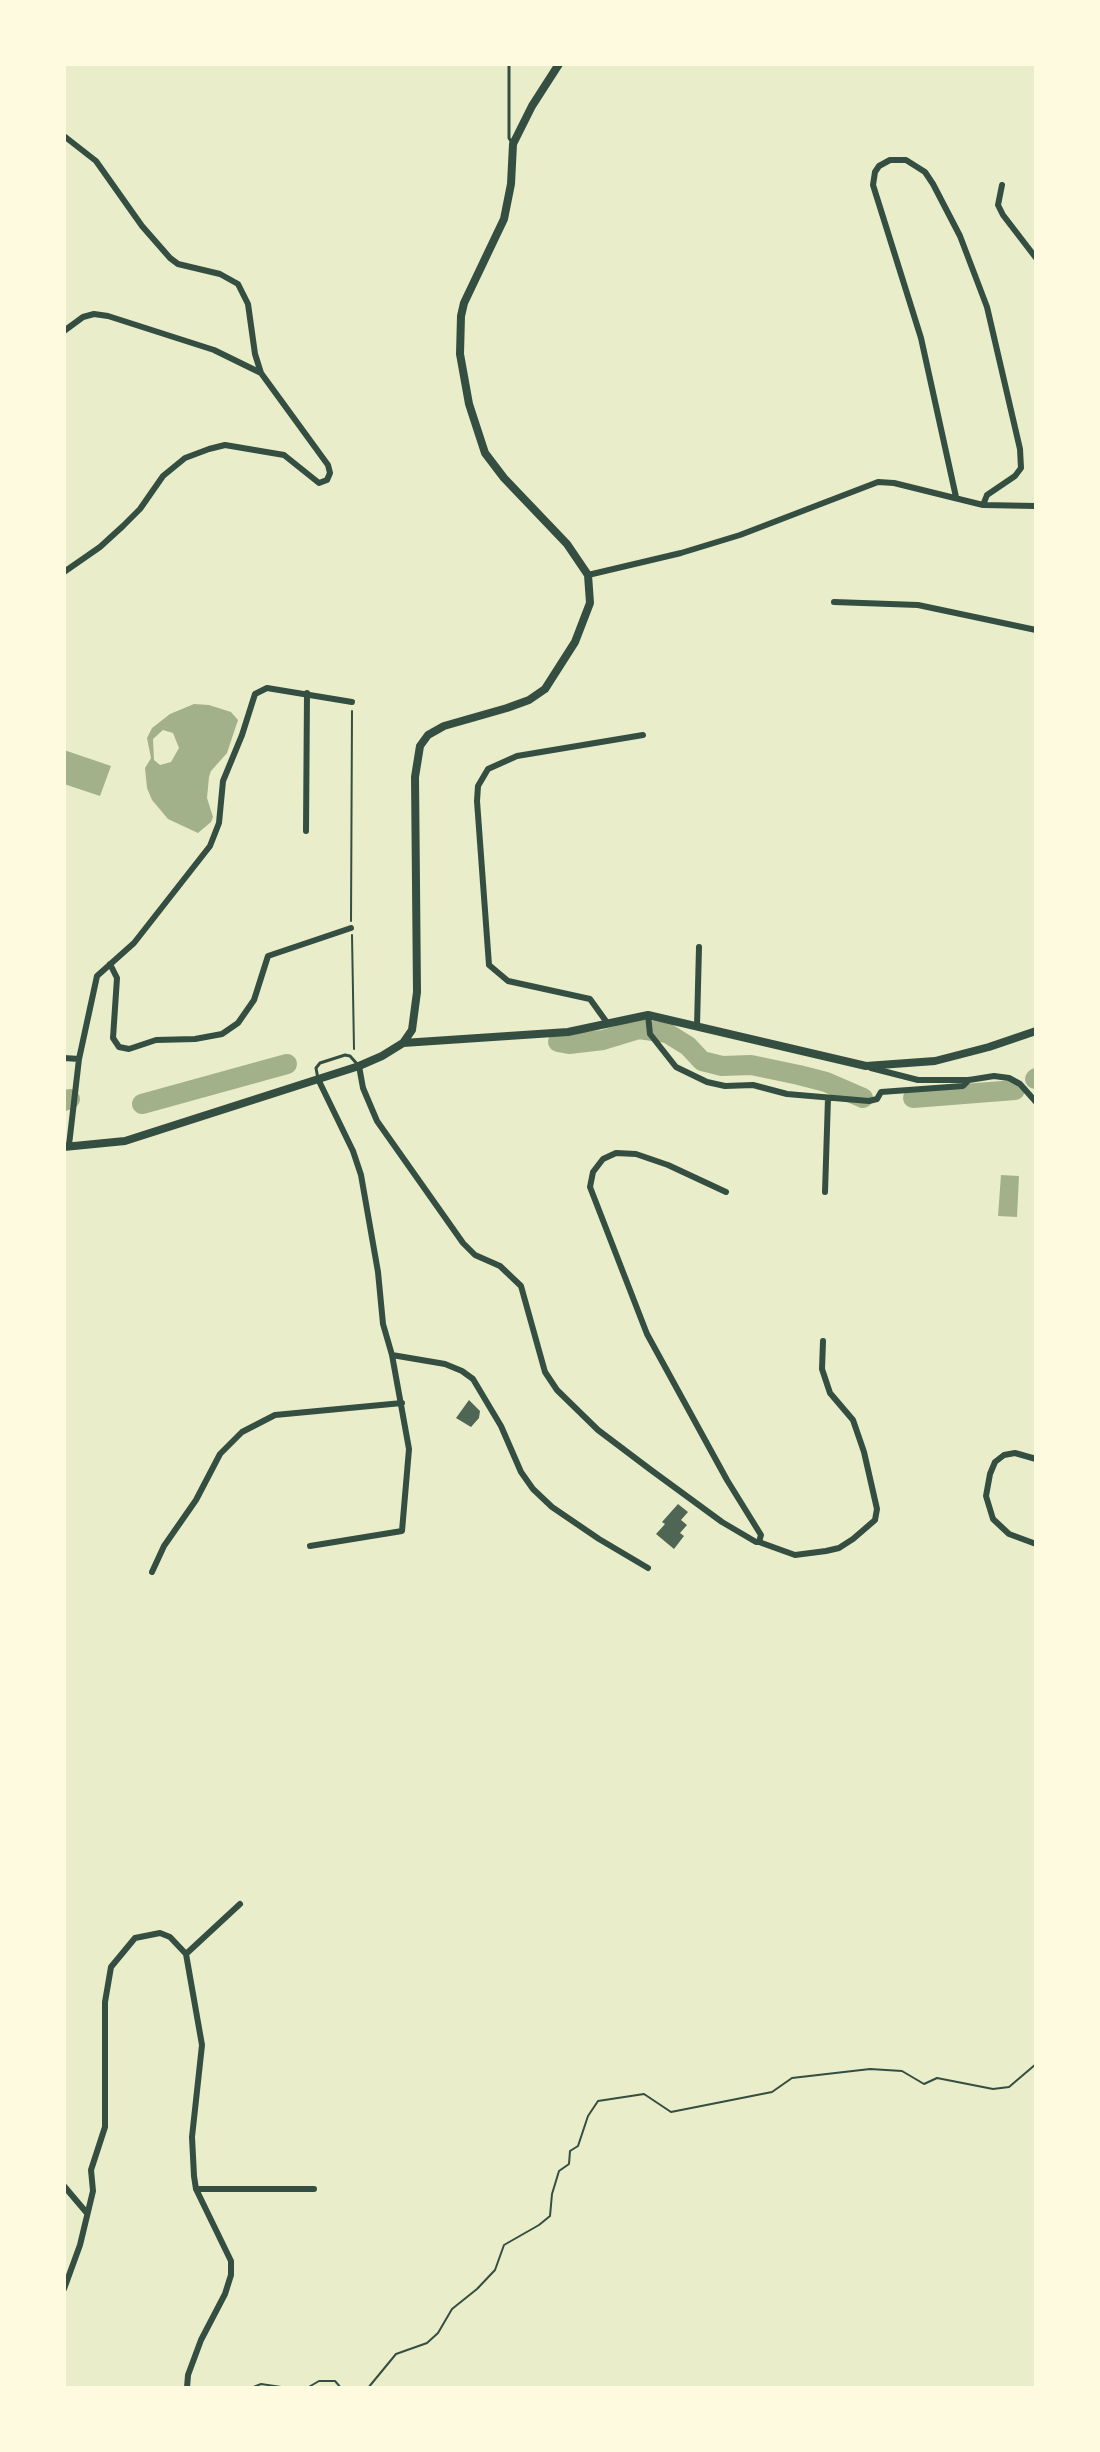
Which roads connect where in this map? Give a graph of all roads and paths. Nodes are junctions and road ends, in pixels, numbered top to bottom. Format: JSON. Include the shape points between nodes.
{"nodes":[{"id":1,"x":509,"y":64,"type":"edge"},
{"id":2,"x":559,"y":64,"type":"edge"},
{"id":3,"x":64,"y":136,"type":"edge"},
{"id":4,"x":513,"y":144,"type":"junction"},
{"id":5,"x":1002,"y":185,"type":"dead end"},
{"id":6,"x":1036,"y":258,"type":"edge"},
{"id":7,"x":64,"y":331,"type":"edge"},
{"id":8,"x":261,"y":373,"type":"junction"},
{"id":9,"x":956,"y":497,"type":"junction"},
{"id":10,"x":983,"y":505,"type":"junction"},
{"id":11,"x":1036,"y":506,"type":"edge"},
{"id":12,"x":64,"y":572,"type":"edge"},
{"id":13,"x":588,"y":575,"type":"junction"},
{"id":14,"x":834,"y":602,"type":"dead end"},
{"id":15,"x":1036,"y":630,"type":"edge"},
{"id":16,"x":307,"y":693,"type":"junction"},
{"id":17,"x":352,"y":702,"type":"joint"},
{"id":18,"x":643,"y":735,"type":"dead end"},
{"id":19,"x":306,"y":831,"type":"dead end"},
{"id":20,"x":351,"y":928,"type":"junction"},
{"id":21,"x":699,"y":947,"type":"dead end"},
{"id":22,"x":110,"y":964,"type":"junction"},
{"id":23,"x":648,"y":1015,"type":"junction"},
{"id":24,"x":608,"y":1024,"type":"junction"},
{"id":25,"x":697,"y":1026,"type":"junction"},
{"id":26,"x":1036,"y":1031,"type":"edge"},
{"id":27,"x":403,"y":1043,"type":"junction"},
{"id":28,"x":64,"y":1058,"type":"edge"},
{"id":29,"x":79,"y":1059,"type":"junction"},
{"id":30,"x":356,"y":1063,"type":"junction"},
{"id":31,"x":866,"y":1066,"type":"junction"},
{"id":32,"x":318,"y":1079,"type":"junction"},
{"id":33,"x":969,"y":1080,"type":"junction"},
{"id":34,"x":828,"y":1098,"type":"junction"},
{"id":35,"x":1036,"y":1102,"type":"edge"},
{"id":36,"x":66,"y":1146,"type":"edge"},
{"id":37,"x":726,"y":1192,"type":"dead end"},
{"id":38,"x":825,"y":1192,"type":"dead end"},
{"id":39,"x":823,"y":1341,"type":"dead end"},
{"id":40,"x":392,"y":1355,"type":"junction"},
{"id":41,"x":402,"y":1403,"type":"junction"},
{"id":42,"x":1036,"y":1459,"type":"edge"},
{"id":43,"x":759,"y":1542,"type":"junction"},
{"id":44,"x":1036,"y":1544,"type":"edge"},
{"id":45,"x":310,"y":1546,"type":"dead end"},
{"id":46,"x":648,"y":1568,"type":"dead end"},
{"id":47,"x":152,"y":1572,"type":"dead end"},
{"id":48,"x":240,"y":1904,"type":"dead end"},
{"id":49,"x":186,"y":1954,"type":"junction"},
{"id":50,"x":1036,"y":2064,"type":"edge"},
{"id":51,"x":64,"y":2186,"type":"edge"},
{"id":52,"x":196,"y":2189,"type":"junction"},
{"id":53,"x":314,"y":2189,"type":"dead end"},
{"id":54,"x":86,"y":2212,"type":"junction"},
{"id":55,"x":64,"y":2289,"type":"edge"},
{"id":56,"x":187,"y":2388,"type":"edge"},
{"id":57,"x":251,"y":2388,"type":"edge"},
{"id":58,"x":288,"y":2388,"type":"edge"},
{"id":59,"x":307,"y":2388,"type":"edge"},
{"id":60,"x":341,"y":2388,"type":"edge"},
{"id":61,"x":368,"y":2388,"type":"edge"}],
"edges":[{"from":1,"to":4,"type":"lane"},
{"from":2,"to":4,"type":"street"},
{"from":3,"to":8,"type":"street","via":[[96,161],[170,258],[238,284],[248,304]]},
{"from":4,"to":13,"type":"street","via":[[504,219],[464,303],[460,354],[485,453]]},
{"from":5,"to":6,"type":"street","via":[[998,205]]},
{"from":7,"to":8,"type":"street","via":[[83,317],[108,316],[214,350]]},
{"from":8,"to":12,"type":"street","via":[[328,465],[327,480],[314,481],[284,455],[225,445],[209,449],[185,458],[163,476],[123,526]]},
{"from":9,"to":10,"type":"street"},
{"from":9,"to":10,"type":"street","via":[[921,338],[873,185],[875,172],[897,159],[925,172],[960,236],[987,307],[1021,468],[987,495]]},
{"from":9,"to":13,"type":"street","via":[[878,482],[729,539]]},
{"from":10,"to":11,"type":"street"},
{"from":13,"to":27,"type":"street","via":[[586,617],[545,689],[529,700],[444,726],[420,746],[415,777],[416,1016]]},
{"from":14,"to":15,"type":"street","via":[[918,605]]},
{"from":16,"to":17,"type":"street"},
{"from":16,"to":19,"type":"street"},
{"from":16,"to":22,"type":"street","via":[[267,688],[255,694],[223,781],[219,823],[210,846],[134,943]]},
{"from":17,"to":20,"type":"path"},
{"from":18,"to":24,"type":"street","via":[[517,756],[488,769],[478,786],[489,965],[508,981],[590,999]]},
{"from":20,"to":22,"type":"street","via":[[268,956],[254,1000],[238,1023],[222,1034],[156,1040],[129,1049],[119,1047],[113,1038],[117,983]]},
{"from":20,"to":30,"type":"path"},
{"from":21,"to":25,"type":"street"},
{"from":22,"to":29,"type":"street","via":[[97,976]]},
{"from":23,"to":24,"type":"street"},
{"from":23,"to":25,"type":"street"},
{"from":23,"to":34,"type":"street","via":[[650,1034],[676,1067],[707,1082]]},
{"from":24,"to":27,"type":"street","via":[[568,1032]]},
{"from":25,"to":31,"type":"street"},
{"from":26,"to":31,"type":"street","via":[[935,1061]]},
{"from":27,"to":30,"type":"street"},
{"from":28,"to":29,"type":"street"},
{"from":29,"to":36,"type":"street"},
{"from":30,"to":32,"type":"street"},
{"from":30,"to":32,"type":"lane","via":[[345,1055],[320,1063]]},
{"from":30,"to":43,"type":"street","via":[[377,1121],[463,1243],[521,1286],[545,1372],[557,1390],[651,1470]]},
{"from":31,"to":33,"type":"street","via":[[918,1080]]},
{"from":32,"to":36,"type":"street","via":[[125,1141]]},
{"from":32,"to":40,"type":"street","via":[[361,1175]]},
{"from":33,"to":34,"type":"street","via":[[963,1086],[881,1092],[869,1101]]},
{"from":33,"to":35,"type":"street","via":[[1009,1078]]},
{"from":34,"to":38,"type":"street"},
{"from":37,"to":43,"type":"street","via":[[668,1165],[616,1153],[593,1172],[590,1187],[647,1334],[761,1535]]},
{"from":39,"to":43,"type":"street","via":[[822,1369],[830,1393],[853,1420],[877,1509],[875,1520],[839,1548],[826,1551],[795,1555]]},
{"from":40,"to":41,"type":"street"},
{"from":40,"to":46,"type":"street","via":[[445,1364],[473,1379],[533,1489],[552,1507]]},
{"from":41,"to":45,"type":"street","via":[[409,1449],[402,1531]]},
{"from":41,"to":47,"type":"street","via":[[275,1415],[242,1432],[220,1454]]},
{"from":42,"to":44,"type":"street","via":[[1004,1455],[995,1462],[986,1496],[993,1519],[1009,1534]]},
{"from":48,"to":49,"type":"street"},
{"from":49,"to":52,"type":"street","via":[[202,2045],[192,2137]]},
{"from":49,"to":54,"type":"street","via":[[170,1937],[147,1935],[135,1938],[111,1967],[105,2002],[105,2127],[91,2170],[93,2191]]},
{"from":50,"to":61,"type":"path","via":[[1009,2087],[993,2089],[937,2078],[924,2084],[902,2071],[870,2069],[792,2078],[772,2092],[671,2112],[644,2094],[598,2101],[578,2146],[570,2151],[569,2164],[559,2171],[550,2216],[504,2245],[495,2270],[452,2309],[438,2333],[427,2343],[396,2354]]},
{"from":51,"to":54,"type":"street"},
{"from":52,"to":53,"type":"street"},
{"from":52,"to":56,"type":"street","via":[[225,2245],[231,2275],[201,2340]]},
{"from":54,"to":55,"type":"street"},
{"from":57,"to":58,"type":"path"},
{"from":59,"to":60,"type":"path","via":[[319,2381],[335,2381]]}]}
